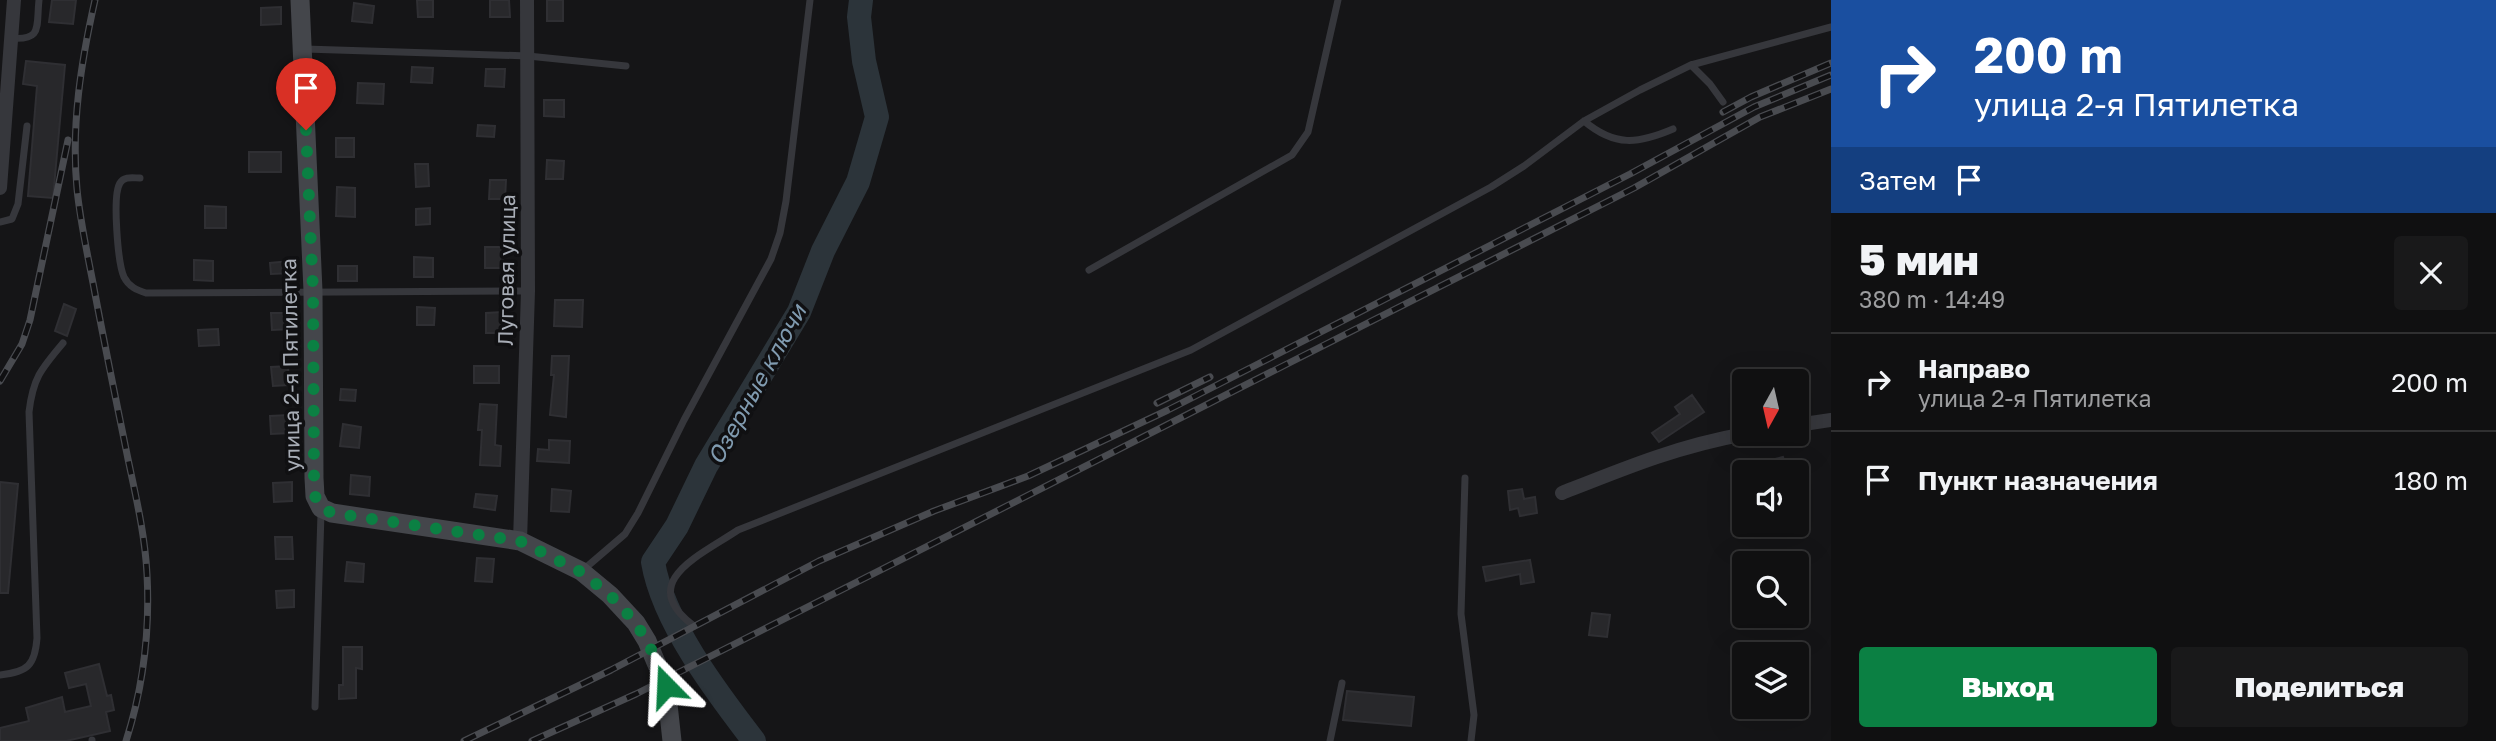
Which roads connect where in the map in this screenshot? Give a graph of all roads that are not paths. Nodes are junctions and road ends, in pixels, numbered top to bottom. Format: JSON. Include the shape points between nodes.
{"nodes":[{"id":1,"x":14,"y":0,"type":"edge"},
{"id":2,"x":38,"y":0,"type":"edge"},
{"id":3,"x":300,"y":0,"type":"edge"},
{"id":4,"x":527,"y":0,"type":"edge"},
{"id":5,"x":810,"y":0,"type":"edge"},
{"id":6,"x":1338,"y":0,"type":"edge"},
{"id":7,"x":1831,"y":27,"type":"edge"},
{"id":8,"x":10,"y":38,"type":"junction"},
{"id":9,"x":302,"y":49,"type":"junction"},
{"id":10,"x":528,"y":55,"type":"junction"},
{"id":11,"x":1691,"y":65,"type":"junction"},
{"id":12,"x":626,"y":66,"type":"dead end"},
{"id":13,"x":1723,"y":102,"type":"dead end"},
{"id":14,"x":1584,"y":121,"type":"junction"},
{"id":15,"x":27,"y":126,"type":"dead end"},
{"id":16,"x":1672,"y":130,"type":"dead end"},
{"id":17,"x":1,"y":156,"type":"edge"},
{"id":18,"x":140,"y":177,"type":"dead end"},
{"id":19,"x":0,"y":188,"type":"edge"},
{"id":20,"x":0,"y":222,"type":"edge"},
{"id":21,"x":1089,"y":270,"type":"dead end"},
{"id":22,"x":528,"y":290,"type":"junction"},
{"id":23,"x":313,"y":291,"type":"junction"},
{"id":24,"x":63,"y":343,"type":"dead end"},
{"id":25,"x":1831,"y":420,"type":"edge"},
{"id":26,"x":1810,"y":423,"type":"edge"},
{"id":27,"x":1732,"y":436,"type":"edge"},
{"id":28,"x":1465,"y":478,"type":"dead end"},
{"id":29,"x":1562,"y":494,"type":"dead end"},
{"id":30,"x":321,"y":508,"type":"junction"},
{"id":31,"x":520,"y":541,"type":"junction"},
{"id":32,"x":581,"y":572,"type":"junction"},
{"id":33,"x":694,"y":626,"type":"dead end"},
{"id":34,"x":0,"y":675,"type":"edge"},
{"id":35,"x":1342,"y":683,"type":"dead end"},
{"id":36,"x":315,"y":707,"type":"dead end"},
{"id":37,"x":672,"y":741,"type":"edge"},
{"id":38,"x":1330,"y":741,"type":"edge"},
{"id":39,"x":1471,"y":741,"type":"edge"}],
"edges":[{"from":1,"to":8,"type":"street"},
{"from":2,"to":8,"type":"lane","via":[[33,36]]},
{"from":3,"to":9,"type":"main road","name":"улица 2-я Пятилетка"},
{"from":4,"to":10,"type":"street","name":"Луговая улица"},
{"from":5,"to":32,"type":"lane","via":[[786,201],[771,259],[638,513],[625,534]]},
{"from":6,"to":21,"type":"lane","via":[[1308,132],[1292,155]]},
{"from":7,"to":11,"type":"lane"},
{"from":8,"to":17,"type":"street"},
{"from":9,"to":10,"type":"lane"},
{"from":9,"to":23,"type":"main road","name":"улица 2-я Пятилетка"},
{"from":10,"to":12,"type":"lane"},
{"from":10,"to":22,"type":"street","name":"Луговая улица"},
{"from":11,"to":13,"type":"lane"},
{"from":11,"to":14,"type":"lane"},
{"from":14,"to":16,"type":"lane","via":[[1621,141],[1650,139]]},
{"from":14,"to":33,"type":"lane","via":[[1491,187],[1191,350],[738,530],[685,565],[670,586],[677,614]]},
{"from":15,"to":20,"type":"lane","via":[[18,204],[12,219]]},
{"from":17,"to":19,"type":"street"},
{"from":18,"to":23,"type":"lane","via":[[119,183],[115,197],[124,277],[133,288],[146,293]]},
{"from":22,"to":23,"type":"lane"},
{"from":22,"to":31,"type":"street","name":"Луговая улица"},
{"from":23,"to":30,"type":"main road","name":"улица 2-я Пятилетка","via":[[314,478]]},
{"from":24,"to":34,"type":"lane","via":[[31,389],[29,412],[36,656],[18,673]]},
{"from":25,"to":26,"type":"street"},
{"from":27,"to":29,"type":"street","via":[[1651,458]]},
{"from":28,"to":39,"type":"lane","via":[[1461,614],[1474,715]]},
{"from":30,"to":31,"type":"main road"},
{"from":30,"to":36,"type":"lane"},
{"from":31,"to":32,"type":"main road"},
{"from":32,"to":37,"type":"main road","via":[[610,595],[647,641],[666,686]]},
{"from":35,"to":38,"type":"lane"}]}
